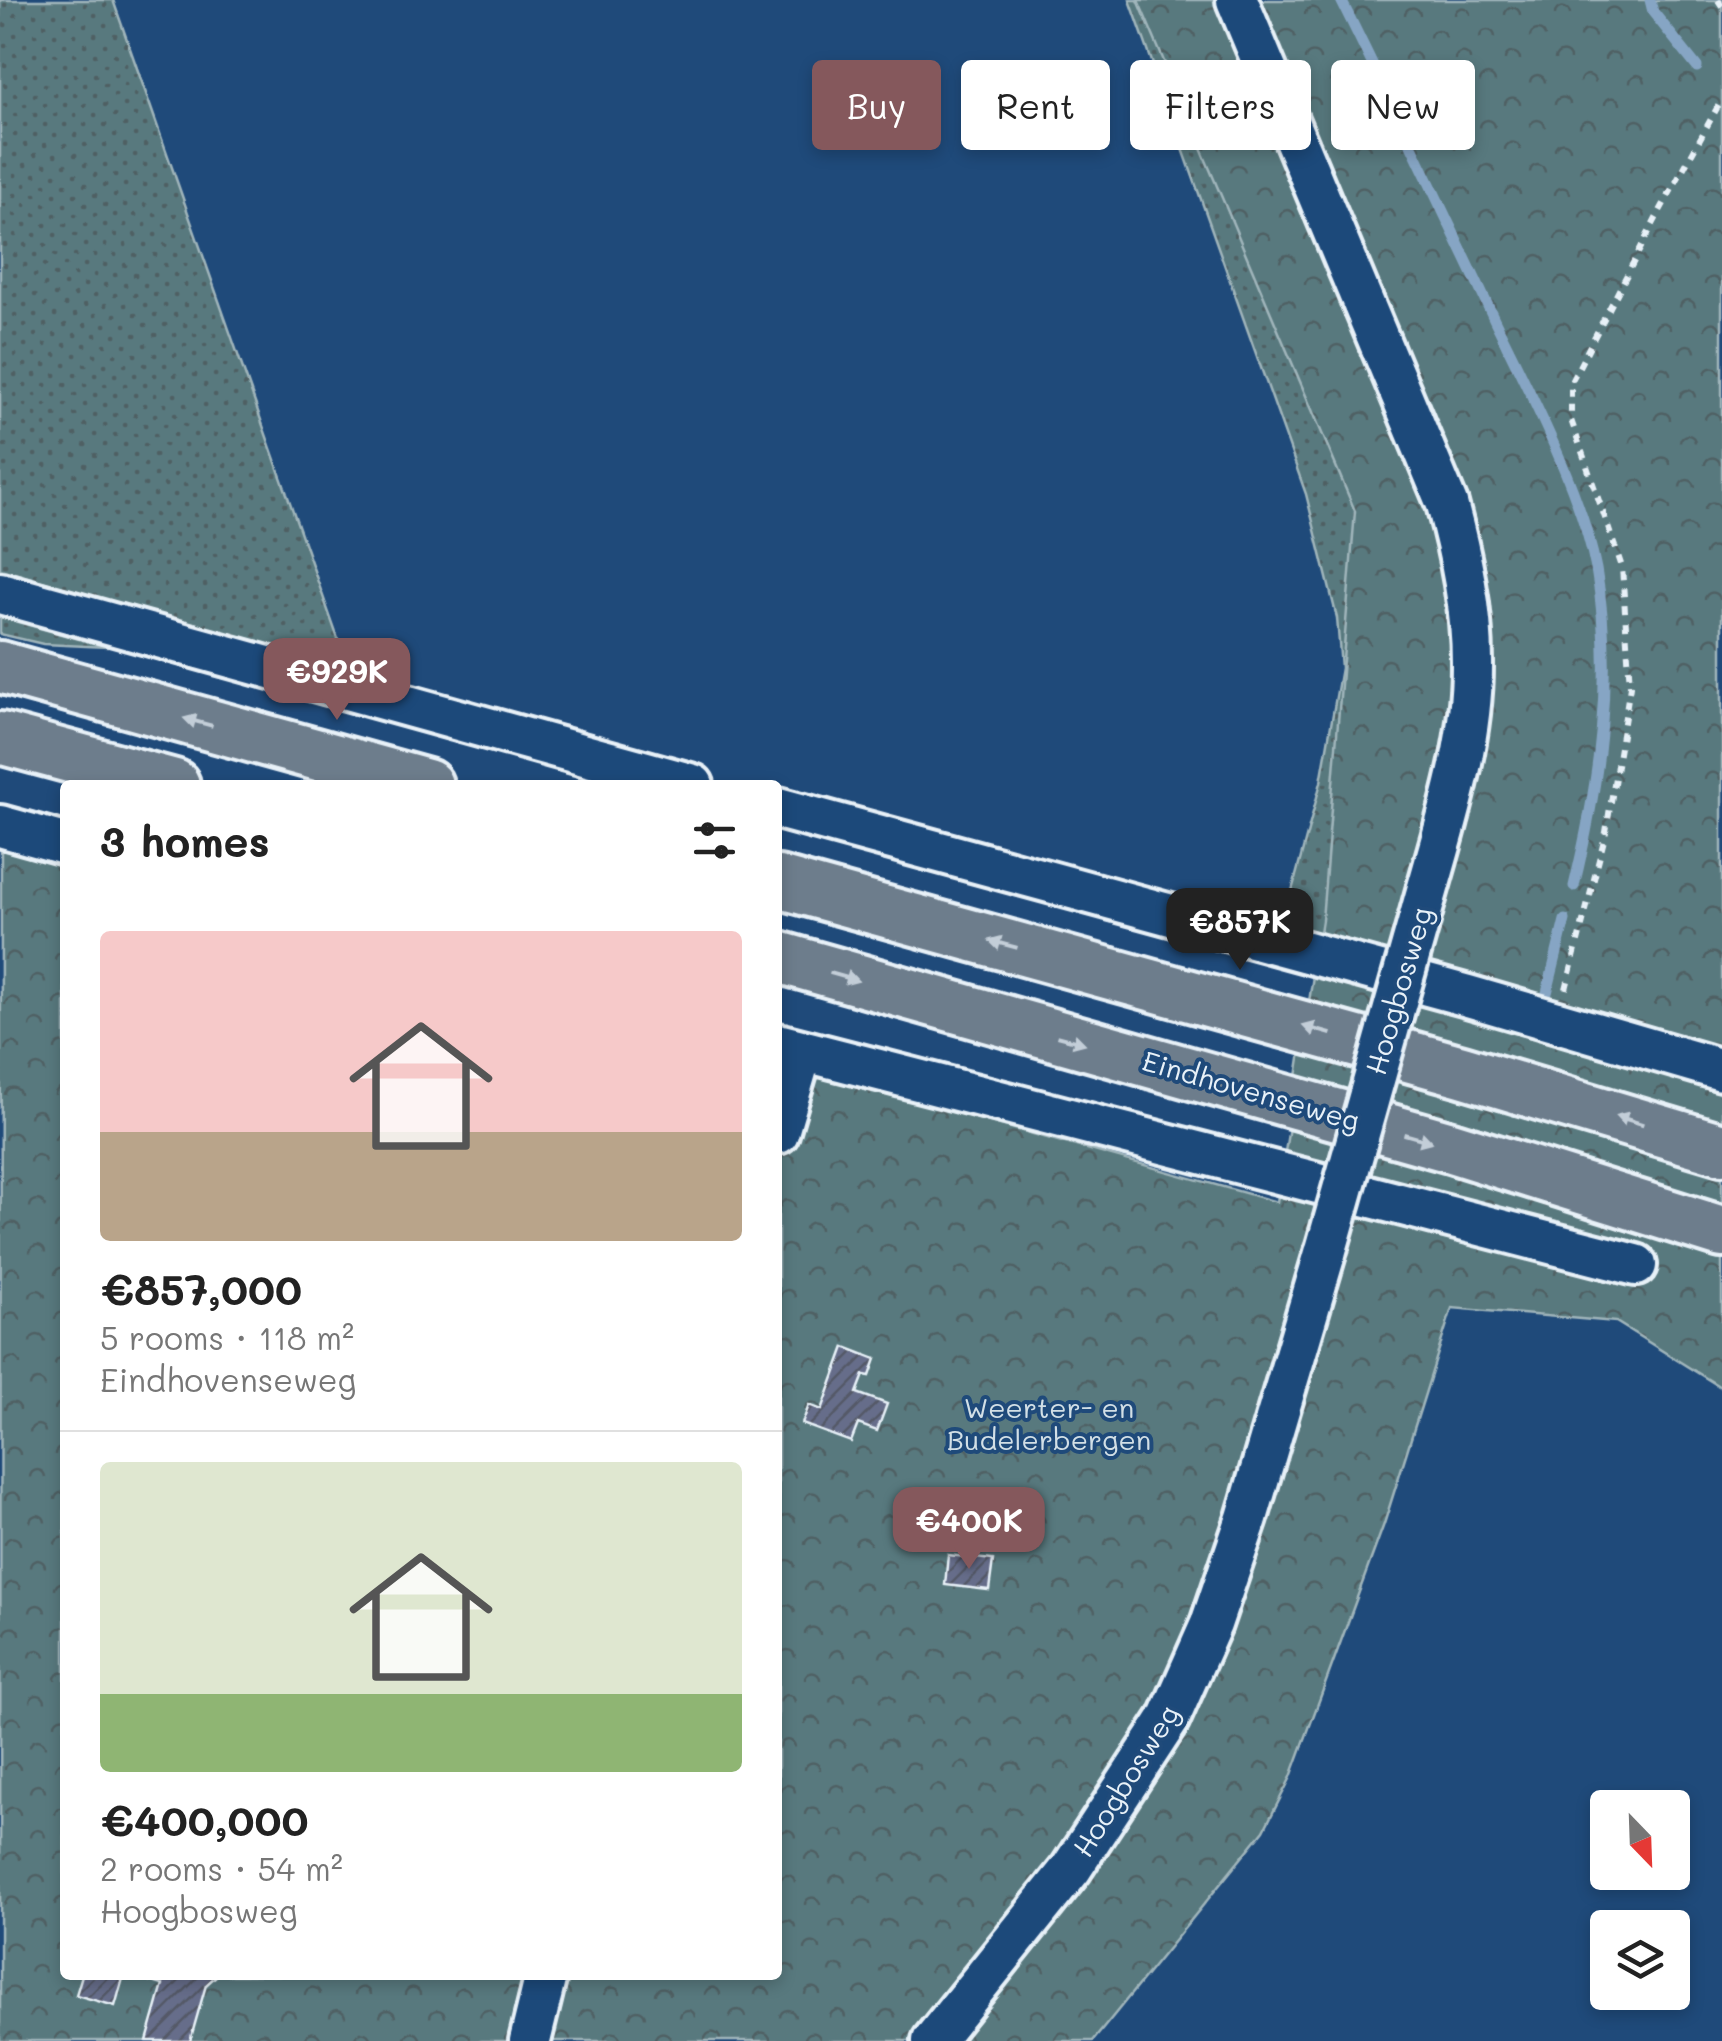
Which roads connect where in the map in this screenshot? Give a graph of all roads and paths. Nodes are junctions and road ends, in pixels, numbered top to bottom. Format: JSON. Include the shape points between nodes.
{"nodes":[{"id":1,"x":1237,"y":0,"type":"edge"},
{"id":2,"x":1722,"y":99,"type":"edge"},
{"id":3,"x":0,"y":593,"type":"edge"},
{"id":4,"x":0,"y":667,"type":"edge"},
{"id":5,"x":0,"y":738,"type":"edge"},
{"id":6,"x":155,"y":780,"type":"edge"},
{"id":7,"x":409,"y":780,"type":"edge"},
{"id":8,"x":675,"y":780,"type":"edge"},
{"id":9,"x":782,"y":809,"type":"edge"},
{"id":10,"x":0,"y":826,"type":"edge"},
{"id":11,"x":60,"y":843,"type":"edge"},
{"id":12,"x":782,"y":883,"type":"edge"},
{"id":13,"x":782,"y":959,"type":"edge"},
{"id":14,"x":1558,"y":1022,"type":"junction"},
{"id":15,"x":790,"y":1048,"type":"edge"},
{"id":16,"x":1722,"y":1070,"type":"edge"},
{"id":17,"x":782,"y":1105,"type":"edge"},
{"id":18,"x":1722,"y":1149,"type":"edge"},
{"id":19,"x":1722,"y":1232,"type":"edge"},
{"id":20,"x":1636,"y":1265,"type":"dead end"},
{"id":21,"x":545,"y":1980,"type":"edge"},
{"id":22,"x":531,"y":2041,"type":"edge"},
{"id":23,"x":933,"y":2041,"type":"edge"}],
"edges":[{"from":1,"to":23,"type":"street","name":"Hoogbosweg","bridge":true,"via":[[1447,504],[1462,558],[1472,665],[1469,708],[1418,924],[1211,1624],[1169,1719],[1071,1869]]},
{"from":2,"to":14,"type":"path","via":[[1571,382],[1571,420],[1622,567],[1630,686],[1606,832]]},
{"from":3,"to":8,"type":"street"},
{"from":7,"to":4,"type":"main road","one_way":true},
{"from":5,"to":6,"type":"main road"},
{"from":9,"to":14,"type":"street"},
{"from":10,"to":11,"type":"street"},
{"from":18,"to":12,"type":"main road","one_way":true},
{"from":13,"to":19,"type":"main road","name":"Eindhovenseweg","one_way":true,"via":[[1451,1147]]},
{"from":14,"to":16,"type":"street"},
{"from":15,"to":17,"type":"street"},
{"from":15,"to":20,"type":"street"},
{"from":21,"to":22,"type":"street"}]}
